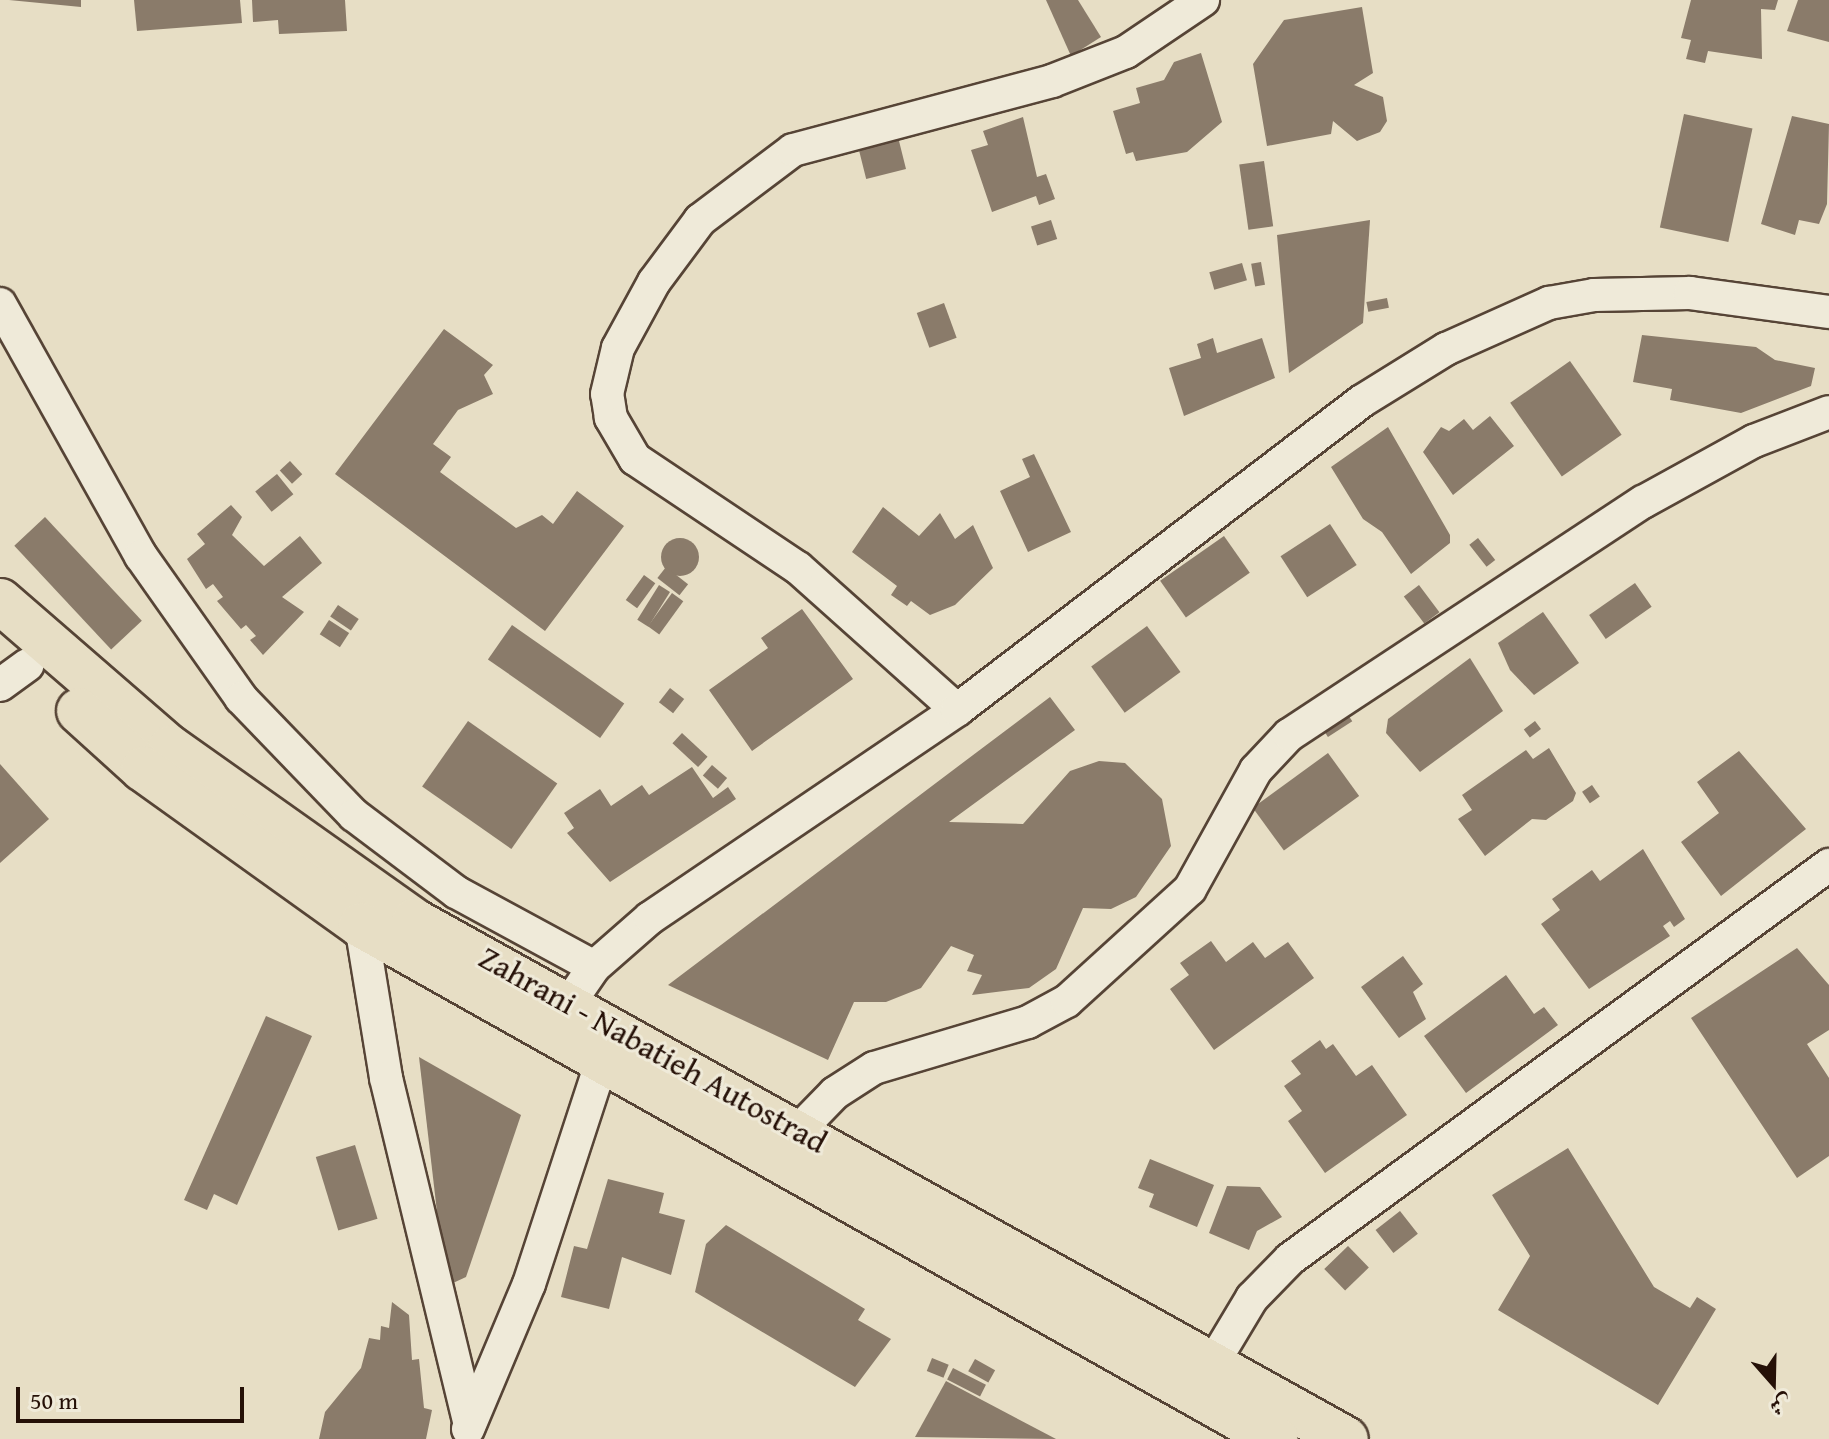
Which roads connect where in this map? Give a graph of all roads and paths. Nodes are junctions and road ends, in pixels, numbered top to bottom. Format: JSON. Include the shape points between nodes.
{"nodes":[{"id":1,"x":1203,"y":0,"type":"edge"},
{"id":2,"x":1,"y":302,"type":"edge"},
{"id":3,"x":1829,"y":312,"type":"edge"},
{"id":4,"x":1829,"y":412,"type":"edge"},
{"id":5,"x":0,"y":601,"type":"edge"},
{"id":6,"x":9,"y":663,"type":"edge"},
{"id":7,"x":957,"y":710,"type":"junction"},
{"id":8,"x":1829,"y":865,"type":"edge"},
{"id":9,"x":361,"y":925,"type":"junction"},
{"id":10,"x":582,"y":984,"type":"junction"},
{"id":11,"x":602,"y":1060,"type":"junction"},
{"id":12,"x":800,"y":1129,"type":"junction"},
{"id":13,"x":1213,"y":1363,"type":"junction"},
{"id":14,"x":467,"y":1431,"type":"edge"},
{"id":15,"x":1276,"y":1439,"type":"edge"},
{"id":16,"x":1346,"y":1439,"type":"edge"}],
"edges":[{"from":1,"to":7,"type":"street","via":[[1126,52],[1052,81],[793,150],[700,220],[654,282],[618,348],[607,394],[635,459],[798,568]]},
{"from":2,"to":10,"type":"street","via":[[141,556],[241,698],[354,815]]},
{"from":3,"to":7,"type":"street","via":[[1768,299],[1640,291],[1549,303],[1500,322],[1362,401]]},
{"from":4,"to":12,"type":"street","via":[[1754,441],[1643,502],[1289,735],[1256,770],[1190,889],[1067,1001],[1028,1022],[874,1068],[835,1093]]},
{"from":5,"to":10,"type":"highway","name":"Zahrani - Nabatieh Autostrad","via":[[90,686],[414,921]]},
{"from":6,"to":9,"type":"highway","name":"Zahrani - Nabatieh Autostrad","via":[[143,769]]},
{"from":7,"to":10,"type":"street","via":[[650,918]]},
{"from":8,"to":13,"type":"street","via":[[1290,1259],[1252,1298]]},
{"from":9,"to":11,"type":"highway","name":"Zahrani - Nabatieh Autostrad"},
{"from":9,"to":14,"type":"street","via":[[390,1092]]},
{"from":10,"to":12,"type":"highway","name":"Zahrani - Nabatieh Autostrad"},
{"from":11,"to":14,"type":"street","via":[[529,1284]]},
{"from":11,"to":15,"type":"highway","name":"Zahrani - Nabatieh Autostrad"},
{"from":12,"to":13,"type":"highway","name":"Zahrani - Nabatieh Autostrad"},
{"from":13,"to":16,"type":"highway","name":"Zahrani - Nabatieh Autostrad"}]}
